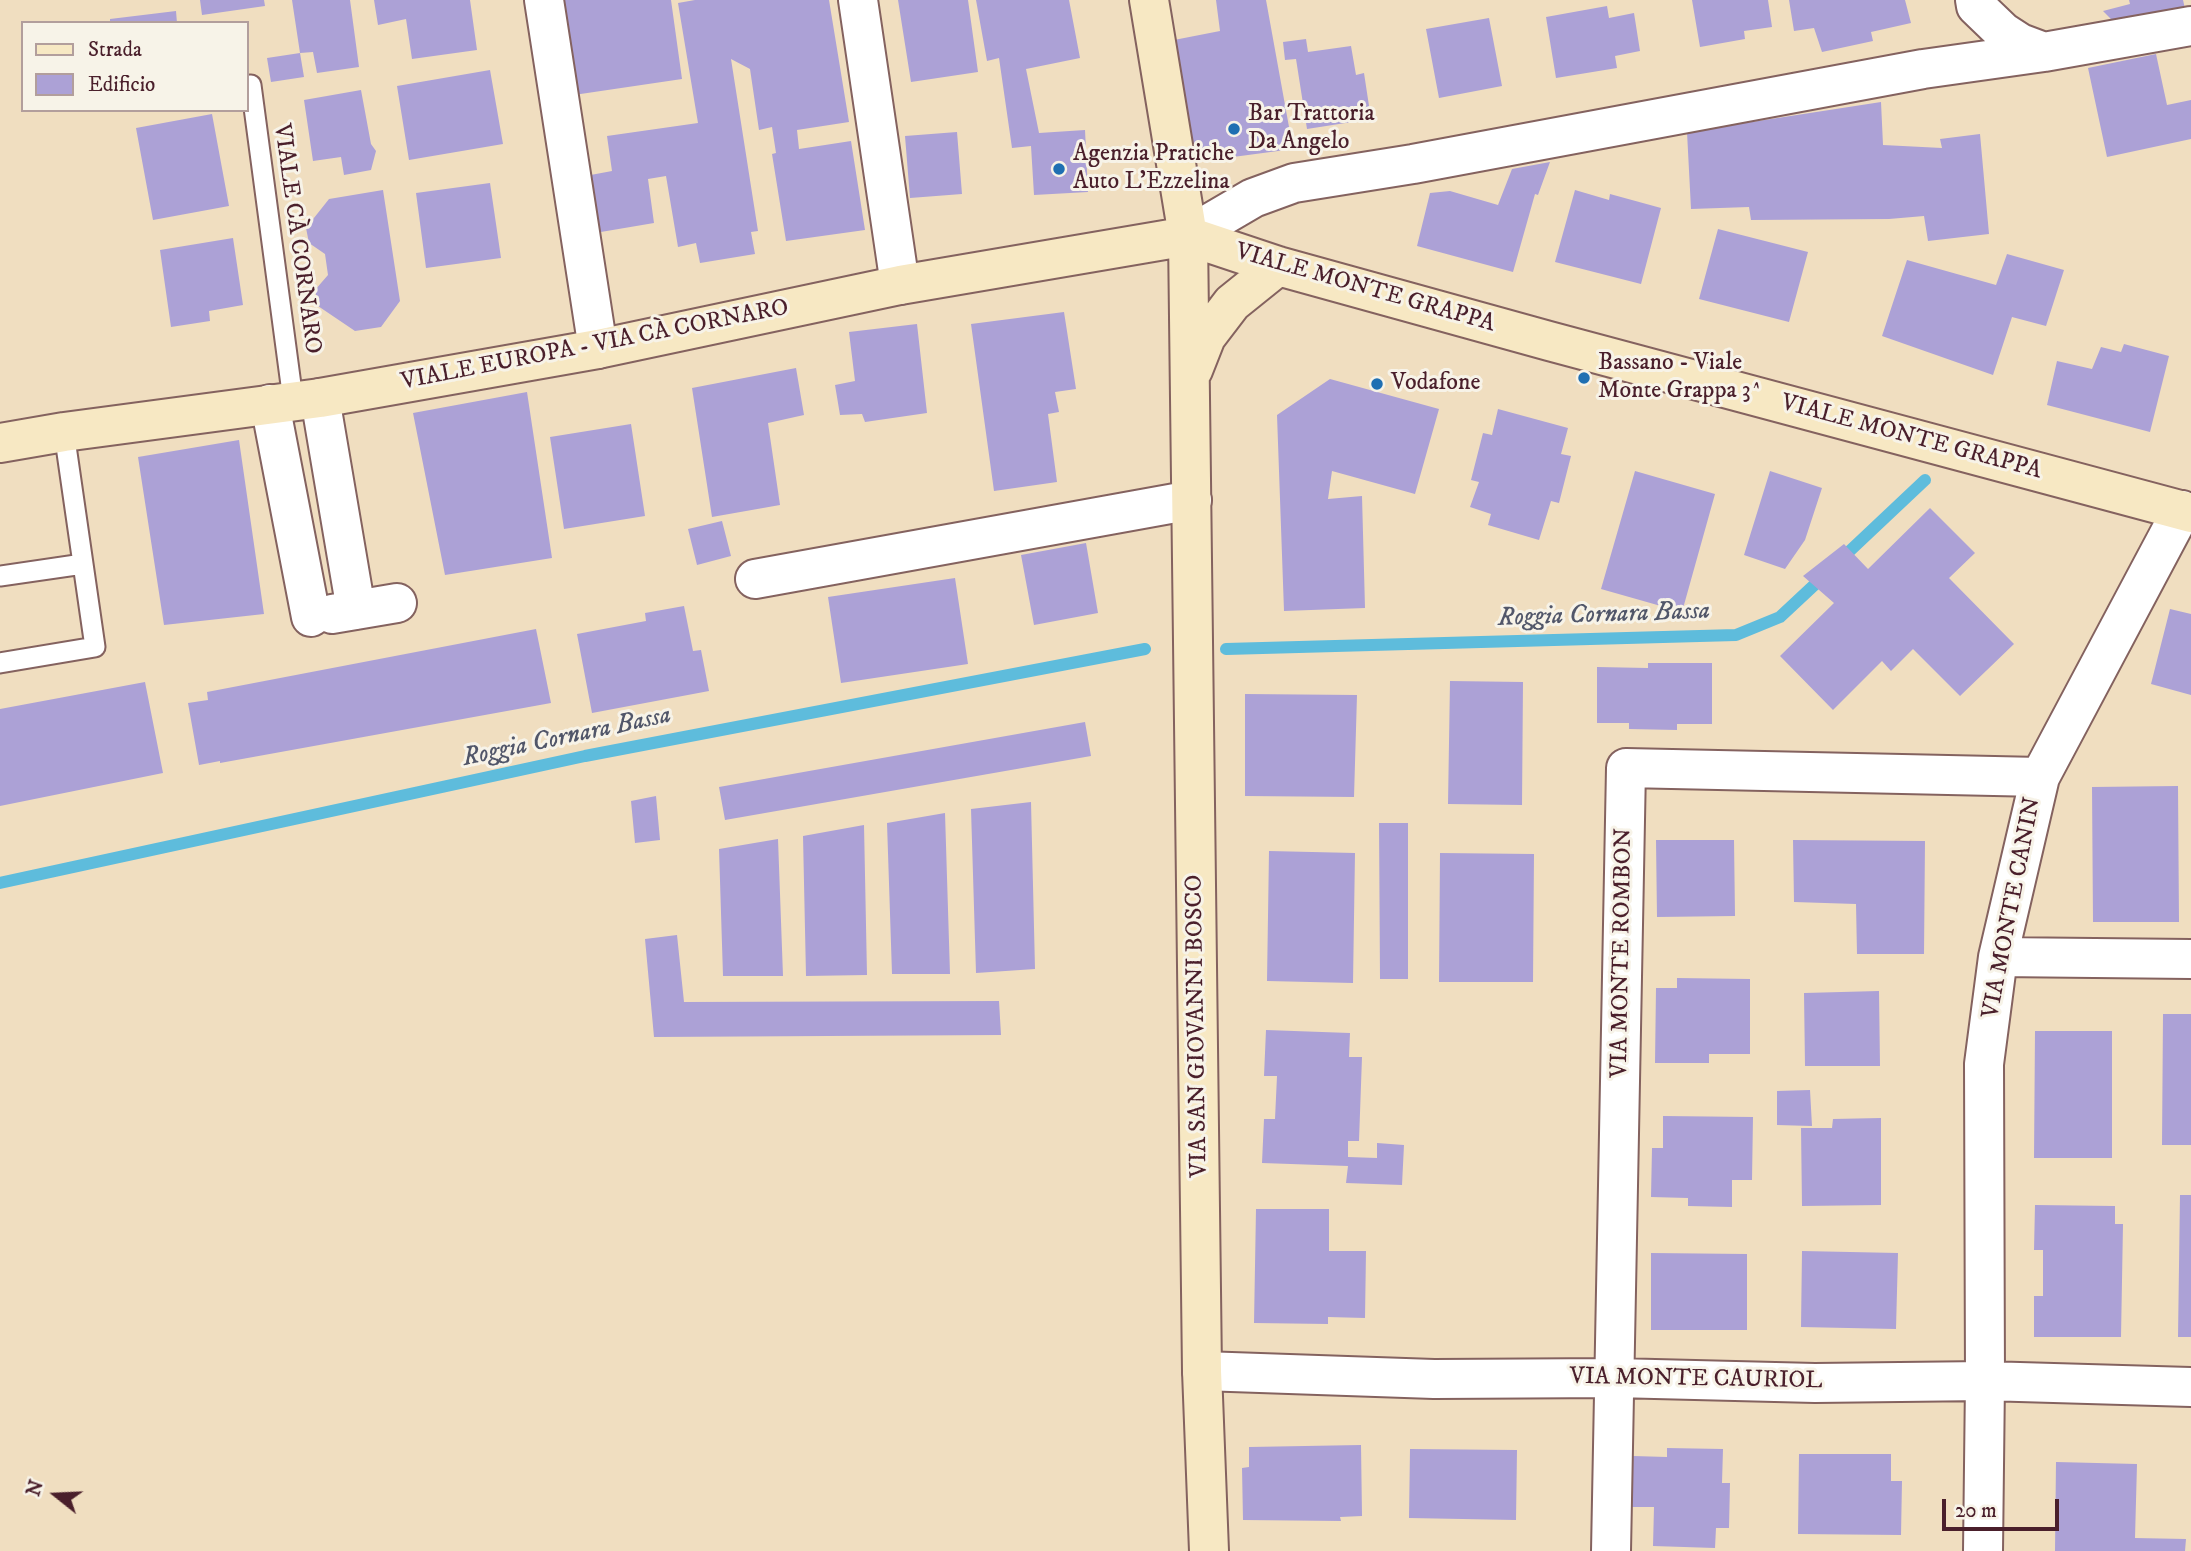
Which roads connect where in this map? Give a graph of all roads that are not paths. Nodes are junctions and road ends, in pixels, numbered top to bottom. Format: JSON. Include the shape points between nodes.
{"nodes":[{"id":1,"x":544,"y":0,"type":"edge"},
{"id":2,"x":858,"y":0,"type":"edge"},
{"id":3,"x":1149,"y":0,"type":"edge"},
{"id":4,"x":1976,"y":3,"type":"edge"},
{"id":5,"x":2191,"y":26,"type":"edge"},
{"id":6,"x":2045,"y":52,"type":"junction"},
{"id":7,"x":1923,"y":69,"type":"junction"},
{"id":8,"x":251,"y":85,"type":"dead end"},
{"id":9,"x":1188,"y":236,"type":"junction"},
{"id":10,"x":1278,"y":266,"type":"junction"},
{"id":11,"x":900,"y":285,"type":"junction"},
{"id":12,"x":598,"y":349,"type":"junction"},
{"id":13,"x":1191,"y":375,"type":"junction"},
{"id":14,"x":294,"y":401,"type":"junction"},
{"id":15,"x":64,"y":432,"type":"junction"},
{"id":16,"x":0,"y":443,"type":"edge"},
{"id":17,"x":1192,"y":500,"type":"junction"},
{"id":18,"x":2187,"y":511,"type":"edge"},
{"id":19,"x":83,"y":564,"type":"junction"},
{"id":20,"x":0,"y":576,"type":"edge"},
{"id":21,"x":755,"y":579,"type":"dead end"},
{"id":22,"x":397,"y":603,"type":"dead end"},
{"id":23,"x":356,"y":610,"type":"junction"},
{"id":24,"x":0,"y":663,"type":"edge"},
{"id":25,"x":2039,"y":777,"type":"junction"},
{"id":26,"x":1998,"y":957,"type":"junction"},
{"id":27,"x":2191,"y":959,"type":"edge"},
{"id":28,"x":1202,"y":1371,"type":"junction"},
{"id":29,"x":1615,"y":1378,"type":"junction"},
{"id":30,"x":1985,"y":1381,"type":"junction"},
{"id":31,"x":2191,"y":1387,"type":"edge"},
{"id":32,"x":1209,"y":1551,"type":"edge"},
{"id":33,"x":1611,"y":1551,"type":"edge"},
{"id":34,"x":1983,"y":1551,"type":"edge"}],
"edges":[{"from":1,"to":12,"type":"street"},
{"from":2,"to":11,"type":"street"},
{"from":3,"to":9,"type":"street","name":"VIA SAN GIOVANNI BOSCO"},
{"from":4,"to":6,"type":"street","via":[[2003,32]]},
{"from":4,"to":7,"type":"street","via":[[1952,47]]},
{"from":5,"to":6,"type":"street"},
{"from":6,"to":7,"type":"street"},
{"from":7,"to":9,"type":"street","via":[[1294,183],[1253,198]]},
{"from":8,"to":14,"type":"lane","name":"VIALE CÀ CORNARO"},
{"from":9,"to":10,"type":"street","name":"VIALE MONTE GRAPPA"},
{"from":9,"to":11,"type":"street","name":"VIALE EUROPA - VIA CÀ CORNARO"},
{"from":9,"to":13,"type":"street","name":"VIA SAN GIOVANNI BOSCO"},
{"from":10,"to":13,"type":"street","name":"VIA SAN GIOVANNI BOSCO","via":[[1232,303],[1206,337]]},
{"from":10,"to":18,"type":"street","name":"VIALE MONTE GRAPPA"},
{"from":11,"to":12,"type":"street","name":"VIALE EUROPA - VIA CÀ CORNARO"},
{"from":12,"to":14,"type":"street","name":"VIALE EUROPA - VIA CÀ CORNARO"},
{"from":13,"to":17,"type":"street","name":"VIA SAN GIOVANNI BOSCO"},
{"from":14,"to":15,"type":"street","name":"VIALE EUROPA - VIA CÀ CORNARO"},
{"from":14,"to":23,"type":"street"},
{"from":14,"to":23,"type":"street","via":[[300,619]]},
{"from":15,"to":16,"type":"street","name":"VIALE EUROPA - VIA CÀ CORNARO"},
{"from":15,"to":19,"type":"lane"},
{"from":17,"to":21,"type":"street"},
{"from":17,"to":28,"type":"street","name":"VIA SAN GIOVANNI BOSCO"},
{"from":18,"to":25,"type":"street","name":"VIA MONTE CANIN"},
{"from":19,"to":20,"type":"lane"},
{"from":19,"to":24,"type":"lane","via":[[95,647]]},
{"from":22,"to":23,"type":"street"},
{"from":25,"to":26,"type":"street","name":"VIA MONTE CANIN"},
{"from":25,"to":29,"type":"street","name":"VIA MONTE ROMBON","via":[[1626,768]]},
{"from":26,"to":27,"type":"street"},
{"from":26,"to":30,"type":"street","name":"VIA MONTE CANIN","via":[[1984,1064]]},
{"from":28,"to":29,"type":"street","name":"VIA MONTE CAURIOL","via":[[1434,1379]]},
{"from":28,"to":32,"type":"street","name":"VIA SAN GIOVANNI BOSCO"},
{"from":29,"to":30,"type":"street","name":"VIA MONTE CAURIOL"},
{"from":29,"to":33,"type":"street","name":"VIA MONTE ROMBON"},
{"from":30,"to":31,"type":"street","name":"VIA MONTE CAURIOL"},
{"from":30,"to":34,"type":"street","name":"VIA MONTE CANIN"}]}
